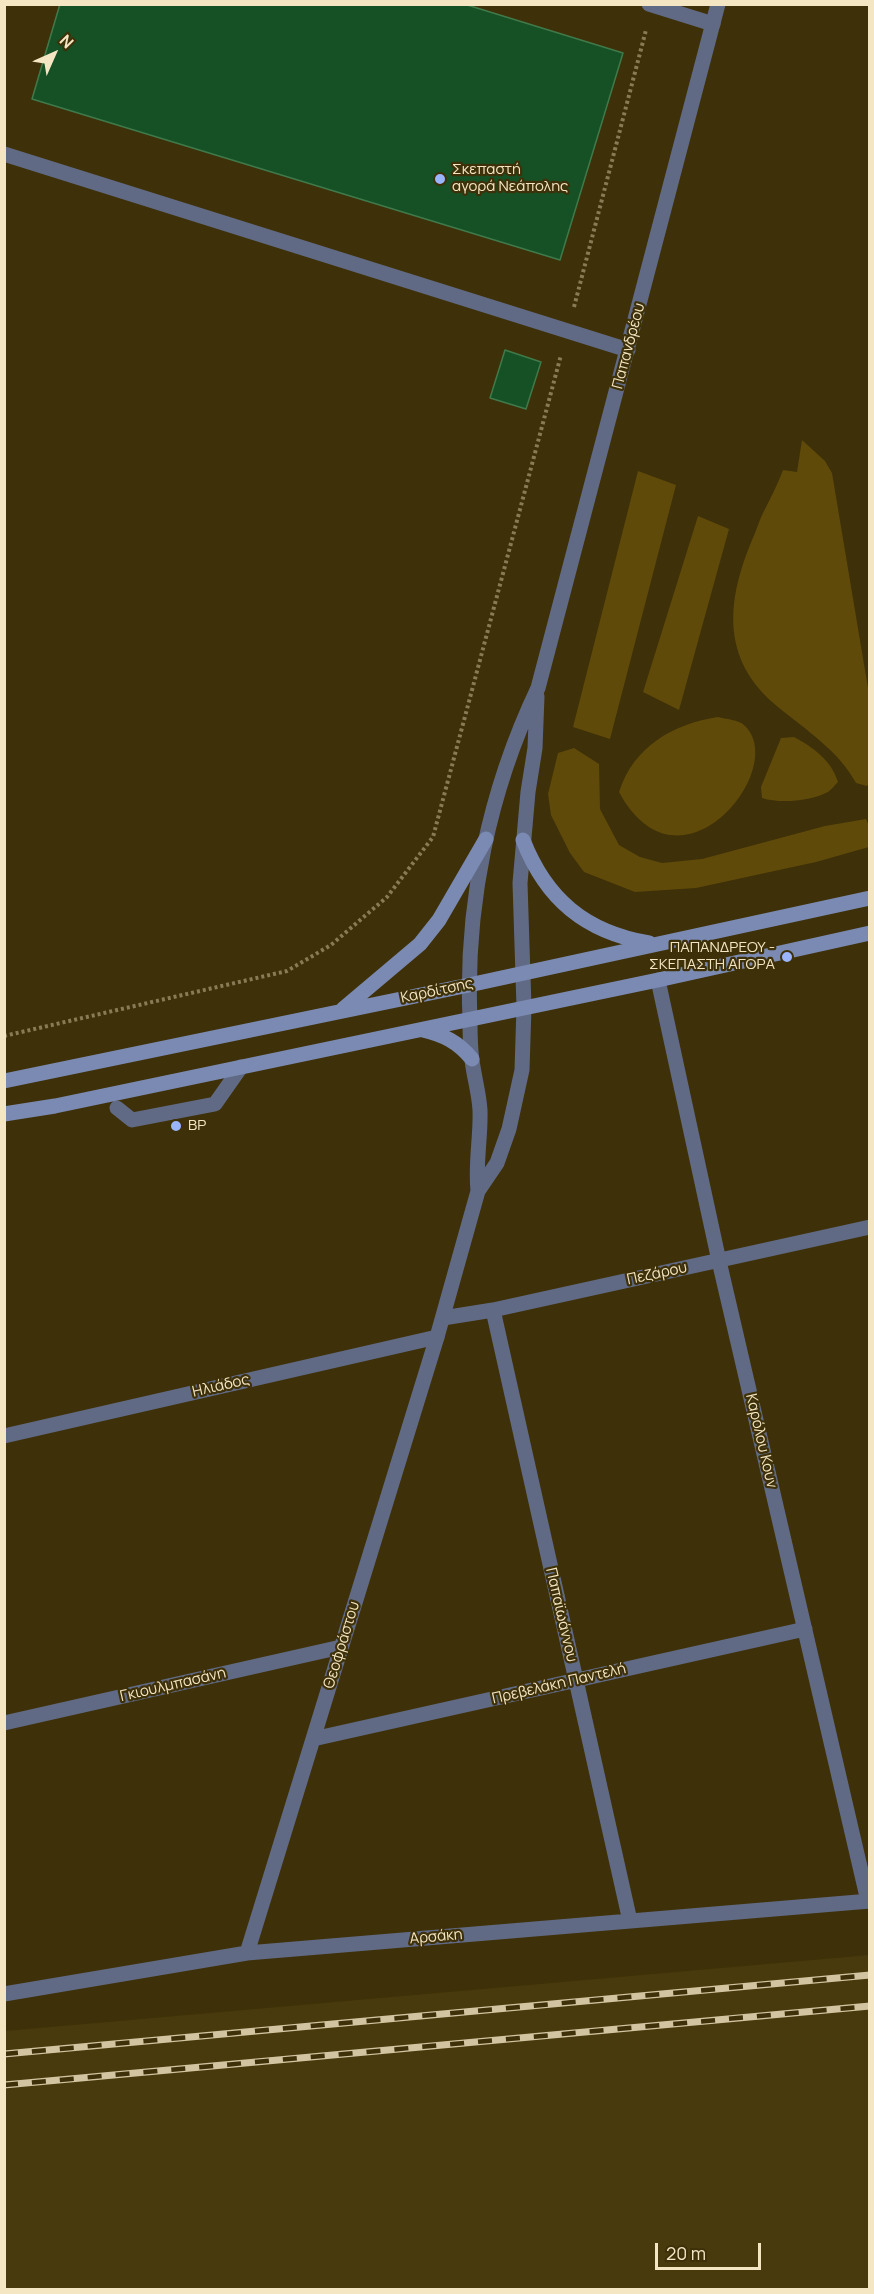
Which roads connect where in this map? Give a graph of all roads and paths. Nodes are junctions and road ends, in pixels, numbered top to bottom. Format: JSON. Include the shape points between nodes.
{"nodes":[{"id":1,"x":718,"y":4,"type":"edge"},
{"id":2,"x":651,"y":5,"type":"edge"},
{"id":3,"x":713,"y":24,"type":"junction"},
{"id":4,"x":4,"y":154,"type":"edge"},
{"id":5,"x":568,"y":331,"type":"junction"},
{"id":6,"x":628,"y":350,"type":"junction"},
{"id":7,"x":538,"y":687,"type":"junction"},
{"id":8,"x":486,"y":839,"type":"junction"},
{"id":9,"x":523,"y":840,"type":"junction"},
{"id":10,"x":870,"y":898,"type":"edge"},
{"id":11,"x":870,"y":933,"type":"edge"},
{"id":12,"x":655,"y":944,"type":"junction"},
{"id":13,"x":522,"y":972,"type":"junction"},
{"id":14,"x":658,"y":980,"type":"junction"},
{"id":15,"x":469,"y":985,"type":"junction"},
{"id":16,"x":524,"y":1007,"type":"junction"},
{"id":17,"x":340,"y":1011,"type":"junction"},
{"id":18,"x":470,"y":1019,"type":"junction"},
{"id":19,"x":420,"y":1029,"type":"junction"},
{"id":20,"x":4,"y":1036,"type":"edge"},
{"id":21,"x":472,"y":1059,"type":"junction"},
{"id":22,"x":241,"y":1067,"type":"junction"},
{"id":23,"x":4,"y":1081,"type":"edge"},
{"id":24,"x":117,"y":1108,"type":"dead end"},
{"id":25,"x":4,"y":1114,"type":"edge"},
{"id":26,"x":478,"y":1191,"type":"junction"},
{"id":27,"x":870,"y":1227,"type":"edge"},
{"id":28,"x":719,"y":1261,"type":"junction"},
{"id":29,"x":493,"y":1310,"type":"junction"},
{"id":30,"x":443,"y":1318,"type":"junction"},
{"id":31,"x":437,"y":1336,"type":"junction"},
{"id":32,"x":4,"y":1436,"type":"edge"},
{"id":33,"x":805,"y":1629,"type":"junction"},
{"id":34,"x":341,"y":1647,"type":"junction"},
{"id":35,"x":576,"y":1680,"type":"junction"},
{"id":36,"x":4,"y":1723,"type":"edge"},
{"id":37,"x":313,"y":1739,"type":"junction"},
{"id":38,"x":869,"y":1901,"type":"edge"},
{"id":39,"x":630,"y":1921,"type":"junction"},
{"id":40,"x":247,"y":1953,"type":"junction"},
{"id":41,"x":4,"y":1994,"type":"edge"}],
"edges":[{"from":1,"to":3,"type":"street","name":"Παπανδρέου"},
{"from":2,"to":3,"type":"street"},
{"from":2,"to":5,"type":"path"},
{"from":3,"to":6,"type":"street","name":"Παπανδρέου"},
{"from":4,"to":5,"type":"street"},
{"from":5,"to":6,"type":"street"},
{"from":5,"to":20,"type":"path","via":[[433,837],[387,897],[331,945],[287,971]]},
{"from":6,"to":7,"type":"street","name":"Παπανδρέου"},
{"from":7,"to":8,"type":"street","via":[[513,741]]},
{"from":7,"to":9,"type":"street"},
{"from":8,"to":15,"type":"street","via":[[474,904]]},
{"from":8,"to":17,"type":"main road","via":[[439,920],[420,944]]},
{"from":9,"to":12,"type":"main road","via":[[538,873],[572,911],[609,932]]},
{"from":9,"to":13,"type":"street"},
{"from":10,"to":12,"type":"main road","name":"Καρδίτσης"},
{"from":11,"to":14,"type":"main road"},
{"from":12,"to":13,"type":"main road","name":"Καρδίτσης"},
{"from":13,"to":15,"type":"main road","name":"Καρδίτσης"},
{"from":13,"to":16,"type":"street"},
{"from":14,"to":16,"type":"main road"},
{"from":14,"to":28,"type":"street","name":"Καρόλου Κουν"},
{"from":15,"to":17,"type":"main road","name":"Καρδίτσης"},
{"from":15,"to":18,"type":"street"},
{"from":16,"to":18,"type":"main road"},
{"from":16,"to":26,"type":"street","via":[[522,1070],[516,1101],[497,1163]]},
{"from":17,"to":23,"type":"main road","name":"Καρδίτσης"},
{"from":18,"to":19,"type":"main road"},
{"from":18,"to":21,"type":"street"},
{"from":19,"to":21,"type":"main road","via":[[453,1041]]},
{"from":19,"to":22,"type":"main road"},
{"from":21,"to":26,"type":"street","via":[[480,1112]]},
{"from":22,"to":24,"type":"street","via":[[215,1104],[132,1120]]},
{"from":22,"to":25,"type":"main road"},
{"from":26,"to":30,"type":"street","name":"Θεοφράστου"},
{"from":27,"to":28,"type":"street","name":"Πεζάρου"},
{"from":28,"to":29,"type":"street","name":"Πεζάρου"},
{"from":28,"to":33,"type":"street","name":"Καρόλου Κουν"},
{"from":29,"to":30,"type":"street","name":"Πεζάρου"},
{"from":29,"to":35,"type":"street","name":"Παπαϊωάννου"},
{"from":30,"to":31,"type":"street","name":"Θεοφράστου"},
{"from":31,"to":32,"type":"street","name":"Ηλιάδος"},
{"from":31,"to":34,"type":"street","name":"Θεοφράστου"},
{"from":33,"to":35,"type":"street","name":"Πρεβελάκη Παντελή"},
{"from":33,"to":38,"type":"street","name":"Καρόλου Κουν"},
{"from":34,"to":36,"type":"street","name":"Γκιουλμπασάνη"},
{"from":34,"to":37,"type":"street","name":"Θεοφράστου"},
{"from":35,"to":37,"type":"street","name":"Πρεβελάκη Παντελή"},
{"from":35,"to":39,"type":"street","name":"Παπαϊωάννου"},
{"from":37,"to":40,"type":"street","name":"Θεοφράστου"},
{"from":38,"to":39,"type":"street","name":"Αρσάκη"},
{"from":39,"to":40,"type":"street","name":"Αρσάκη"},
{"from":40,"to":41,"type":"street","name":"Αρσάκη"}]}
